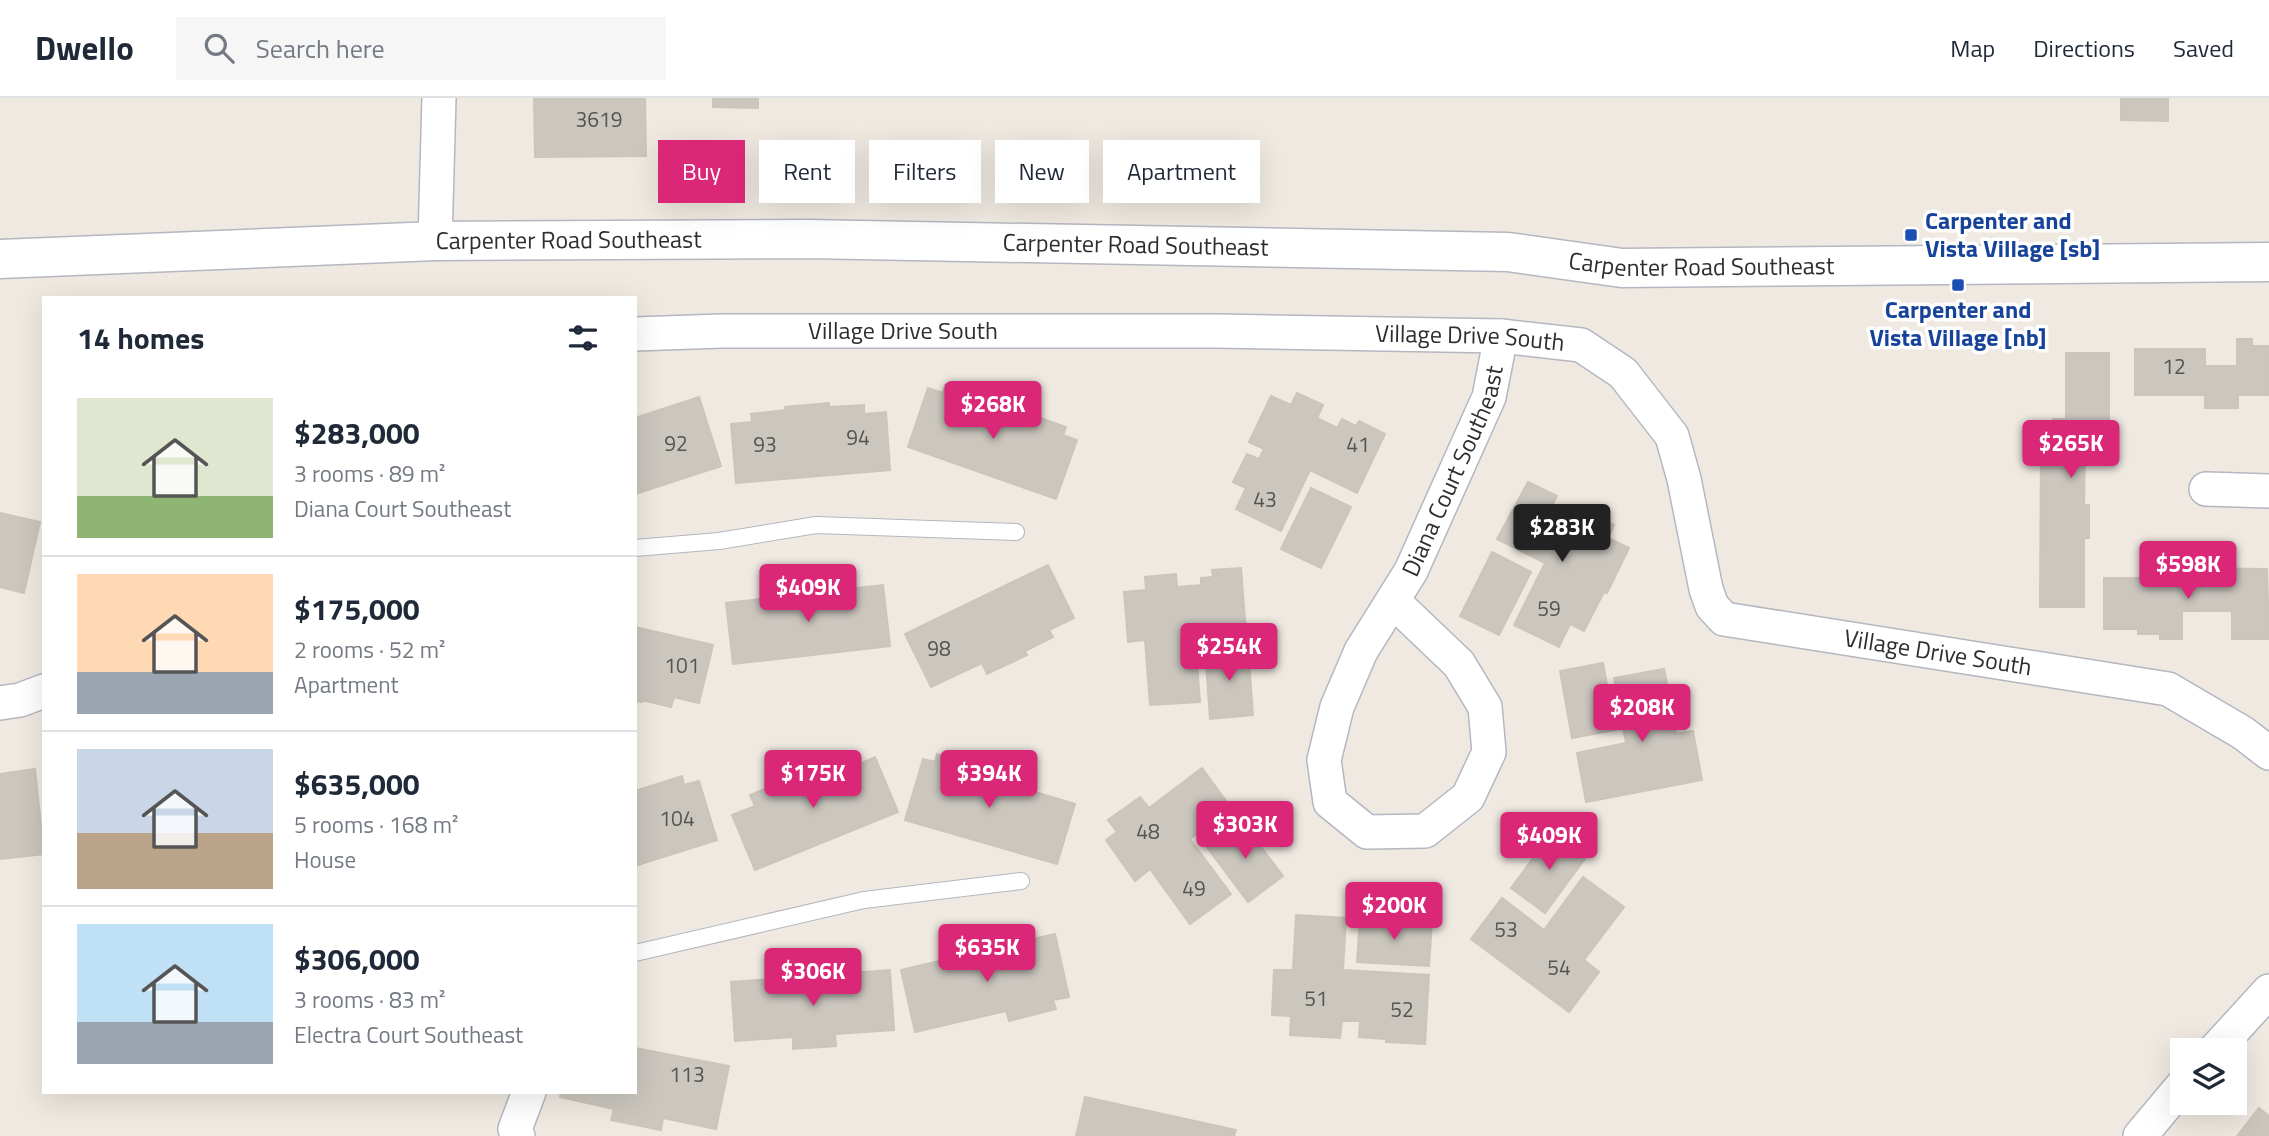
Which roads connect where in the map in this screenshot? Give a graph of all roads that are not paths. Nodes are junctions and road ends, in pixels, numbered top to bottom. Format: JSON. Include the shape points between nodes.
{"nodes":[{"id":1,"x":439,"y":98,"type":"edge"},
{"id":2,"x":435,"y":241,"type":"junction"},
{"id":3,"x":0,"y":259,"type":"edge"},
{"id":4,"x":2269,"y":262,"type":"edge"},
{"id":5,"x":637,"y":334,"type":"edge"},
{"id":6,"x":1501,"y":336,"type":"junction"},
{"id":7,"x":2206,"y":489,"type":"dead end"},
{"id":8,"x":2269,"y":491,"type":"edge"},
{"id":9,"x":1016,"y":533,"type":"dead end"},
{"id":10,"x":637,"y":548,"type":"edge"},
{"id":11,"x":1393,"y":601,"type":"junction"},
{"id":12,"x":42,"y":692,"type":"edge"},
{"id":13,"x":0,"y":703,"type":"edge"},
{"id":14,"x":2269,"y":753,"type":"edge"},
{"id":15,"x":1021,"y":881,"type":"dead end"},
{"id":16,"x":637,"y":953,"type":"edge"},
{"id":17,"x":2269,"y":991,"type":"edge"},
{"id":18,"x":2226,"y":1038,"type":"edge"},
{"id":19,"x":528,"y":1094,"type":"edge"},
{"id":20,"x":2170,"y":1100,"type":"edge"},
{"id":21,"x":518,"y":1136,"type":"edge"},
{"id":22,"x":2140,"y":1136,"type":"edge"}],
"edges":[{"from":1,"to":2,"type":"street"},
{"from":2,"to":3,"type":"street","name":"Carpenter Road Southeast"},
{"from":2,"to":4,"type":"street","name":"Carpenter Road Southeast","via":[[808,239],[1495,251],[1622,268]]},
{"from":5,"to":6,"type":"street","name":"Village Drive South","via":[[1215,331]]},
{"from":6,"to":11,"type":"street","name":"Diana Court Southeast","via":[[1489,397],[1411,571]]},
{"from":6,"to":14,"type":"street","name":"Village Drive South","via":[[1581,345],[1623,373],[1672,436],[1706,589],[1712,606],[1724,619],[2168,689]]},
{"from":7,"to":8,"type":"street"},
{"from":9,"to":10,"type":"lane","via":[[816,525],[719,541]]},
{"from":11,"to":11,"type":"street","name":"Diana Court Southeast","via":[[1362,651],[1336,707],[1324,760],[1330,802],[1367,832],[1425,831],[1468,797],[1489,752],[1485,707],[1459,664]]},
{"from":12,"to":13,"type":"street"},
{"from":15,"to":16,"type":"lane","via":[[864,900]]},
{"from":17,"to":18,"type":"street"},
{"from":19,"to":21,"type":"street","via":[[515,1129]]},
{"from":20,"to":22,"type":"street"}]}
